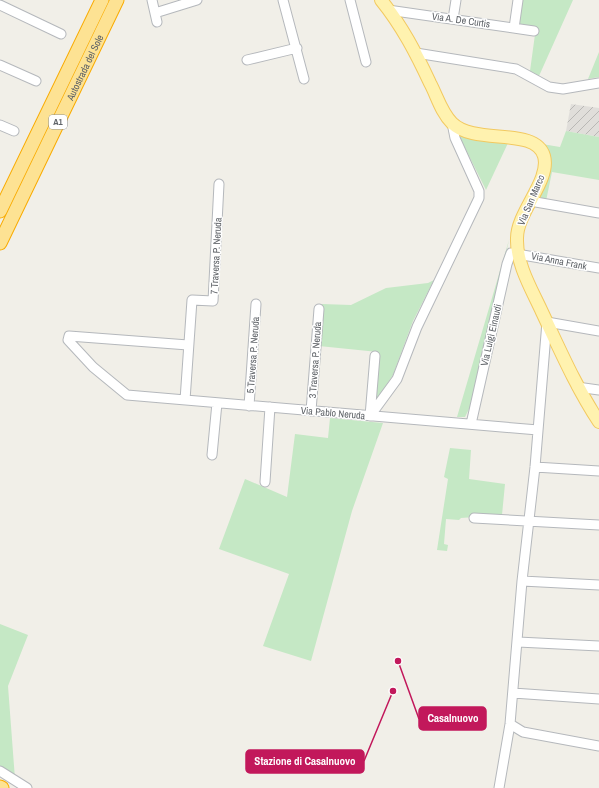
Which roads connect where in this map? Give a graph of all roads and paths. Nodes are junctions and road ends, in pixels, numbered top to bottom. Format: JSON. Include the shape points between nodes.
{"nodes":[{"id":1,"x":102,"y":0,"type":"edge"},
{"id":2,"x":116,"y":0,"type":"edge"},
{"id":3,"x":152,"y":0,"type":"edge"},
{"id":4,"x":197,"y":0,"type":"edge"},
{"id":5,"x":283,"y":0,"type":"edge"},
{"id":6,"x":350,"y":0,"type":"edge"},
{"id":7,"x":456,"y":0,"type":"edge"},
{"id":8,"x":518,"y":0,"type":"edge"},
{"id":9,"x":0,"y":5,"type":"edge"},
{"id":10,"x":384,"y":5,"type":"edge"},
{"id":11,"x":452,"y":19,"type":"junction"},
{"id":12,"x":514,"y":28,"type":"junction"},
{"id":13,"x":534,"y":31,"type":"dead end"},
{"id":14,"x":61,"y":34,"type":"dead end"},
{"id":15,"x":296,"y":48,"type":"junction"},
{"id":16,"x":416,"y":53,"type":"junction"},
{"id":17,"x":247,"y":60,"type":"dead end"},
{"id":18,"x":366,"y":62,"type":"dead end"},
{"id":19,"x":0,"y":65,"type":"edge"},
{"id":20,"x":304,"y":78,"type":"dead end"},
{"id":21,"x":36,"y":81,"type":"dead end"},
{"id":22,"x":599,"y":83,"type":"edge"},
{"id":23,"x":452,"y":123,"type":"junction"},
{"id":24,"x":0,"y":125,"type":"edge"},
{"id":25,"x":14,"y":131,"type":"dead end"},
{"id":26,"x":220,"y":184,"type":"dead end"},
{"id":27,"x":530,"y":201,"type":"junction"},
{"id":28,"x":0,"y":211,"type":"edge"},
{"id":29,"x":599,"y":213,"type":"edge"},
{"id":30,"x":0,"y":243,"type":"edge"},
{"id":31,"x":518,"y":253,"type":"junction"},
{"id":32,"x":599,"y":268,"type":"edge"},
{"id":33,"x":256,"y":304,"type":"dead end"},
{"id":34,"x":319,"y":309,"type":"dead end"},
{"id":35,"x":547,"y":322,"type":"junction"},
{"id":36,"x":599,"y":331,"type":"edge"},
{"id":37,"x":188,"y":346,"type":"junction"},
{"id":38,"x":375,"y":356,"type":"dead end"},
{"id":39,"x":577,"y":387,"type":"junction"},
{"id":40,"x":599,"y":390,"type":"edge"},
{"id":41,"x":185,"y":400,"type":"junction"},
{"id":42,"x":217,"y":403,"type":"junction"},
{"id":43,"x":249,"y":406,"type":"junction"},
{"id":44,"x":270,"y":407,"type":"junction"},
{"id":45,"x":311,"y":411,"type":"junction"},
{"id":46,"x":370,"y":416,"type":"junction"},
{"id":47,"x":599,"y":422,"type":"edge"},
{"id":48,"x":471,"y":424,"type":"junction"},
{"id":49,"x":538,"y":430,"type":"junction"},
{"id":50,"x":212,"y":455,"type":"dead end"},
{"id":51,"x":535,"y":467,"type":"junction"},
{"id":52,"x":599,"y":471,"type":"edge"},
{"id":53,"x":265,"y":482,"type":"dead end"},
{"id":54,"x":474,"y":518,"type":"dead end"},
{"id":55,"x":530,"y":521,"type":"junction"},
{"id":56,"x":599,"y":525,"type":"edge"},
{"id":57,"x":522,"y":581,"type":"junction"},
{"id":58,"x":599,"y":585,"type":"edge"},
{"id":59,"x":518,"y":642,"type":"junction"},
{"id":60,"x":599,"y":646,"type":"edge"},
{"id":61,"x":513,"y":693,"type":"junction"},
{"id":62,"x":599,"y":699,"type":"edge"},
{"id":63,"x":510,"y":724,"type":"junction"},
{"id":64,"x":599,"y":746,"type":"edge"},
{"id":65,"x":0,"y":771,"type":"edge"},
{"id":66,"x":27,"y":788,"type":"edge"},
{"id":67,"x":499,"y":788,"type":"edge"}],
"edges":[{"from":1,"to":28,"type":"highway","name":"Autostrada del Sole","number":"A1"},
{"from":2,"to":30,"type":"highway","name":"Autostrada del Sole","number":"A1"},
{"from":3,"to":4,"type":"street","via":[[156,17]]},
{"from":5,"to":15,"type":"street"},
{"from":6,"to":18,"type":"street"},
{"from":7,"to":11,"type":"street"},
{"from":8,"to":12,"type":"street"},
{"from":9,"to":14,"type":"street"},
{"from":10,"to":11,"type":"street","name":"Via A. De Curtis"},
{"from":10,"to":16,"type":"main road","name":"Via San Marco","via":[[398,22]]},
{"from":11,"to":12,"type":"street","name":"Via A. De Curtis"},
{"from":12,"to":13,"type":"street","name":"Via A. De Curtis"},
{"from":15,"to":17,"type":"street"},
{"from":15,"to":20,"type":"street"},
{"from":16,"to":22,"type":"street","via":[[516,69],[549,87],[563,89]]},
{"from":16,"to":23,"type":"main road","name":"Via San Marco","via":[[444,112]]},
{"from":19,"to":21,"type":"street"},
{"from":23,"to":27,"type":"main road","name":"Via San Marco","via":[[474,135],[526,140],[540,148],[544,156],[543,170]]},
{"from":23,"to":46,"type":"street","via":[[455,138],[479,191],[479,198],[417,327],[397,380]]},
{"from":24,"to":25,"type":"street"},
{"from":26,"to":37,"type":"street","name":"7 Traversa P. Neruda","via":[[213,301],[192,300]]},
{"from":27,"to":29,"type":"street"},
{"from":27,"to":31,"type":"main road","name":"Via San Marco","via":[[520,221],[516,237]]},
{"from":31,"to":32,"type":"street","name":"Via Anna Frank"},
{"from":31,"to":35,"type":"main road","name":"Via San Marco","via":[[526,278]]},
{"from":31,"to":48,"type":"street","name":"Via Luigi Einaudi","via":[[511,253],[507,264]]},
{"from":33,"to":43,"type":"street","name":"5 Traversa P. Neruda"},
{"from":34,"to":45,"type":"street","name":"3 Traversa P. Neruda"},
{"from":35,"to":36,"type":"street"},
{"from":35,"to":39,"type":"main road","name":"Via San Marco"},
{"from":35,"to":49,"type":"street"},
{"from":37,"to":41,"type":"street","name":"7 Traversa P. Neruda"},
{"from":37,"to":41,"type":"street","name":"Via Pablo Neruda","via":[[68,336],[68,340],[93,367],[128,395]]},
{"from":38,"to":46,"type":"street"},
{"from":39,"to":40,"type":"street"},
{"from":39,"to":47,"type":"main road","name":"Via San Marco"},
{"from":41,"to":42,"type":"street","name":"Via Pablo Neruda"},
{"from":42,"to":43,"type":"street","name":"Via Pablo Neruda"},
{"from":42,"to":50,"type":"street"},
{"from":43,"to":44,"type":"street","name":"Via Pablo Neruda"},
{"from":44,"to":45,"type":"street","name":"Via Pablo Neruda"},
{"from":44,"to":53,"type":"street"},
{"from":45,"to":46,"type":"street","name":"Via Pablo Neruda"},
{"from":46,"to":48,"type":"street","name":"Via Pablo Neruda"},
{"from":48,"to":49,"type":"street","name":"Via Pablo Neruda"},
{"from":49,"to":51,"type":"street"},
{"from":51,"to":52,"type":"street"},
{"from":51,"to":55,"type":"street"},
{"from":54,"to":55,"type":"street"},
{"from":55,"to":56,"type":"street"},
{"from":55,"to":57,"type":"street"},
{"from":57,"to":58,"type":"street"},
{"from":57,"to":59,"type":"street"},
{"from":59,"to":60,"type":"street"},
{"from":59,"to":61,"type":"street"},
{"from":61,"to":62,"type":"street"},
{"from":61,"to":63,"type":"street"},
{"from":63,"to":64,"type":"street","via":[[523,732]]},
{"from":63,"to":67,"type":"street"},
{"from":65,"to":66,"type":"street"}]}
